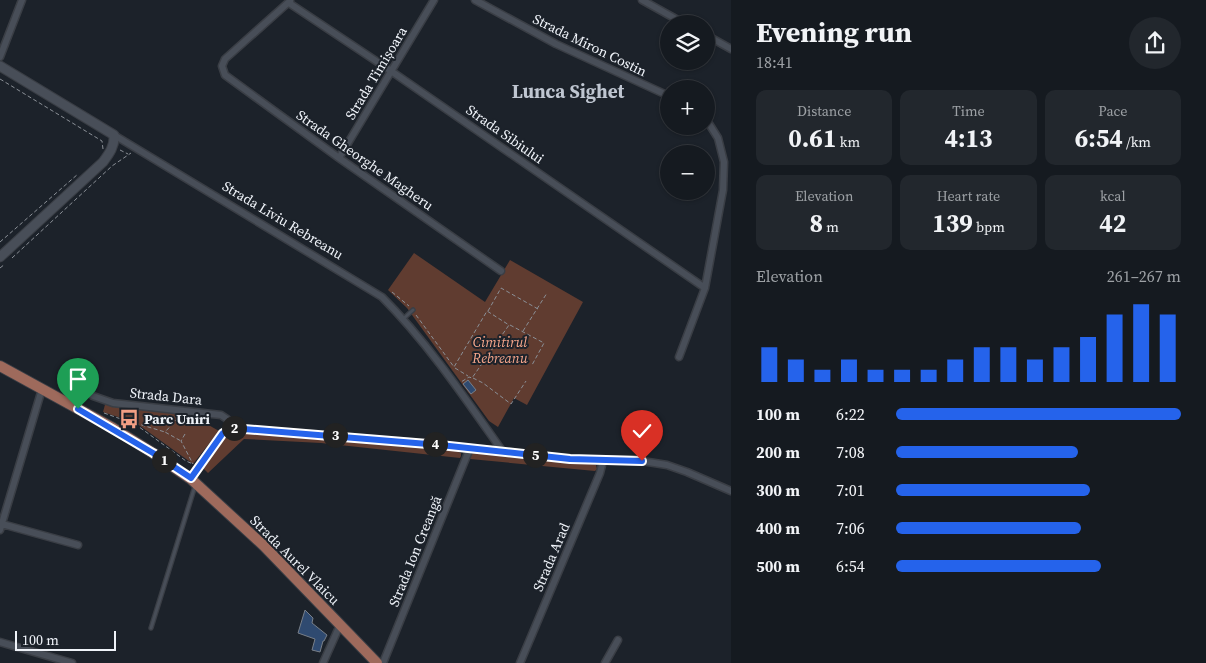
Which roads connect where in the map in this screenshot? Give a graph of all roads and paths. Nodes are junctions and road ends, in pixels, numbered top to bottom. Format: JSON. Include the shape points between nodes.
{"nodes":[{"id":1,"x":22,"y":0,"type":"edge"},
{"id":2,"x":434,"y":0,"type":"edge"},
{"id":3,"x":475,"y":0,"type":"edge"},
{"id":4,"x":642,"y":0,"type":"edge"},
{"id":5,"x":290,"y":1,"type":"edge"},
{"id":6,"x":669,"y":15,"type":"edge"},
{"id":7,"x":715,"y":40,"type":"edge"},
{"id":8,"x":731,"y":48,"type":"edge"},
{"id":9,"x":0,"y":57,"type":"edge"},
{"id":10,"x":0,"y":66,"type":"edge"},
{"id":11,"x":392,"y":71,"type":"junction"},
{"id":12,"x":0,"y":79,"type":"edge"},
{"id":13,"x":660,"y":92,"type":"edge"},
{"id":14,"x":715,"y":134,"type":"edge"},
{"id":15,"x":114,"y":135,"type":"junction"},
{"id":16,"x":103,"y":152,"type":"dead end"},
{"id":17,"x":130,"y":154,"type":"dead end"},
{"id":18,"x":339,"y":158,"type":"junction"},
{"id":19,"x":81,"y":171,"type":"dead end"},
{"id":20,"x":0,"y":242,"type":"edge"},
{"id":21,"x":0,"y":257,"type":"edge"},
{"id":22,"x":0,"y":268,"type":"edge"},
{"id":23,"x":501,"y":271,"type":"dead end"},
{"id":24,"x":705,"y":288,"type":"junction"},
{"id":25,"x":392,"y":292,"type":"dead end"},
{"id":26,"x":547,"y":293,"type":"dead end"},
{"id":27,"x":538,"y":309,"type":"junction"},
{"id":28,"x":413,"y":310,"type":"junction"},
{"id":29,"x":487,"y":311,"type":"junction"},
{"id":30,"x":403,"y":319,"type":"junction"},
{"id":31,"x":509,"y":325,"type":"junction"},
{"id":32,"x":522,"y":331,"type":"junction"},
{"id":33,"x":679,"y":357,"type":"dead end"},
{"id":34,"x":532,"y":365,"type":"dead end"},
{"id":35,"x":0,"y":366,"type":"edge"},
{"id":36,"x":454,"y":367,"type":"junction"},
{"id":37,"x":469,"y":377,"type":"junction"},
{"id":38,"x":472,"y":378,"type":"junction"},
{"id":39,"x":526,"y":381,"type":"dead end"},
{"id":40,"x":456,"y":386,"type":"junction"},
{"id":41,"x":42,"y":390,"type":"junction"},
{"id":42,"x":93,"y":396,"type":"dead end"},
{"id":43,"x":103,"y":412,"type":"dead end"},
{"id":44,"x":178,"y":417,"type":"dead end"},
{"id":45,"x":135,"y":424,"type":"junction"},
{"id":46,"x":232,"y":428,"type":"junction"},
{"id":47,"x":166,"y":432,"type":"junction"},
{"id":48,"x":185,"y":434,"type":"dead end"},
{"id":49,"x":181,"y":441,"type":"junction"},
{"id":50,"x":470,"y":448,"type":"junction"},
{"id":51,"x":503,"y":452,"type":"junction"},
{"id":52,"x":604,"y":461,"type":"junction"},
{"id":53,"x":193,"y":481,"type":"junction"},
{"id":54,"x":731,"y":491,"type":"edge"},
{"id":55,"x":1,"y":527,"type":"edge"},
{"id":56,"x":78,"y":545,"type":"dead end"},
{"id":57,"x":340,"y":625,"type":"junction"},
{"id":58,"x":151,"y":628,"type":"dead end"},
{"id":59,"x":618,"y":640,"type":"dead end"},
{"id":60,"x":0,"y":642,"type":"edge"},
{"id":61,"x":72,"y":663,"type":"edge"},
{"id":62,"x":323,"y":663,"type":"edge"},
{"id":63,"x":377,"y":663,"type":"edge"},
{"id":64,"x":383,"y":663,"type":"edge"},
{"id":65,"x":520,"y":663,"type":"edge"},
{"id":66,"x":605,"y":663,"type":"edge"}],
"edges":[{"from":1,"to":9,"type":"street"},
{"from":2,"to":11,"type":"street","name":"Strada Timișoara"},
{"from":3,"to":13,"type":"street","name":"Strada Miron Costin","via":[[556,44]]},
{"from":4,"to":6,"type":"street"},
{"from":5,"to":11,"type":"street","name":"Strada Sibiului"},
{"from":5,"to":18,"type":"street","name":"Strada Gheorghe Magheru","via":[[225,59],[222,71]]},
{"from":7,"to":8,"type":"street"},
{"from":10,"to":15,"type":"main road","name":"Strada Liviu Rebreanu"},
{"from":11,"to":18,"type":"street","name":"Strada Timișoara"},
{"from":11,"to":24,"type":"street","name":"Strada Sibiului"},
{"from":12,"to":16,"type":"path","via":[[102,141]]},
{"from":14,"to":24,"type":"street","via":[[724,162],[723,190]]},
{"from":15,"to":21,"type":"main road","via":[[113,147],[103,162]]},
{"from":15,"to":30,"type":"street","name":"Strada Liviu Rebreanu","via":[[364,285],[382,297]]},
{"from":17,"to":22,"type":"path","via":[[112,166]]},
{"from":18,"to":23,"type":"street","name":"Strada Gheorghe Magheru"},
{"from":19,"to":20,"type":"path"},
{"from":24,"to":33,"type":"street"},
{"from":25,"to":28,"type":"path"},
{"from":26,"to":27,"type":"path"},
{"from":27,"to":29,"type":"path","via":[[501,288]]},
{"from":27,"to":32,"type":"path"},
{"from":28,"to":30,"type":"lane"},
{"from":28,"to":36,"type":"path"},
{"from":29,"to":31,"type":"path"},
{"from":29,"to":36,"type":"path"},
{"from":30,"to":40,"type":"street","name":"Strada Liviu Rebreanu"},
{"from":31,"to":32,"type":"path"},
{"from":31,"to":38,"type":"path"},
{"from":32,"to":34,"type":"path","via":[[544,343]]},
{"from":35,"to":41,"type":"main road","name":"Strada Aurel Vlaicu"},
{"from":36,"to":37,"type":"path"},
{"from":37,"to":38,"type":"path"},
{"from":37,"to":40,"type":"path"},
{"from":38,"to":39,"type":"path","via":[[511,404]]},
{"from":40,"to":51,"type":"street","name":"Strada Liviu Rebreanu"},
{"from":41,"to":53,"type":"main road","name":"Strada Aurel Vlaicu","via":[[129,438]]},
{"from":41,"to":55,"type":"street"},
{"from":42,"to":46,"type":"street","name":"Strada Dara","via":[[113,403],[221,415]]},
{"from":43,"to":45,"type":"path"},
{"from":44,"to":47,"type":"path"},
{"from":45,"to":47,"type":"path"},
{"from":45,"to":49,"type":"path","via":[[193,464]]},
{"from":46,"to":50,"type":"street"},
{"from":46,"to":53,"type":"street","via":[[223,433]]},
{"from":47,"to":49,"type":"path"},
{"from":48,"to":49,"type":"path"},
{"from":50,"to":51,"type":"street"},
{"from":50,"to":64,"type":"street","name":"Strada Ion Creangă"},
{"from":51,"to":52,"type":"street"},
{"from":52,"to":54,"type":"street","via":[[667,465]]},
{"from":52,"to":65,"type":"street","name":"Strada Arad"},
{"from":53,"to":57,"type":"main road","name":"Strada Aurel Vlaicu","via":[[264,546]]},
{"from":53,"to":58,"type":"lane"},
{"from":55,"to":56,"type":"street"},
{"from":57,"to":62,"type":"street"},
{"from":57,"to":63,"type":"main road","name":"Strada Aurel Vlaicu"},
{"from":59,"to":66,"type":"street"},
{"from":60,"to":61,"type":"street"}]}
